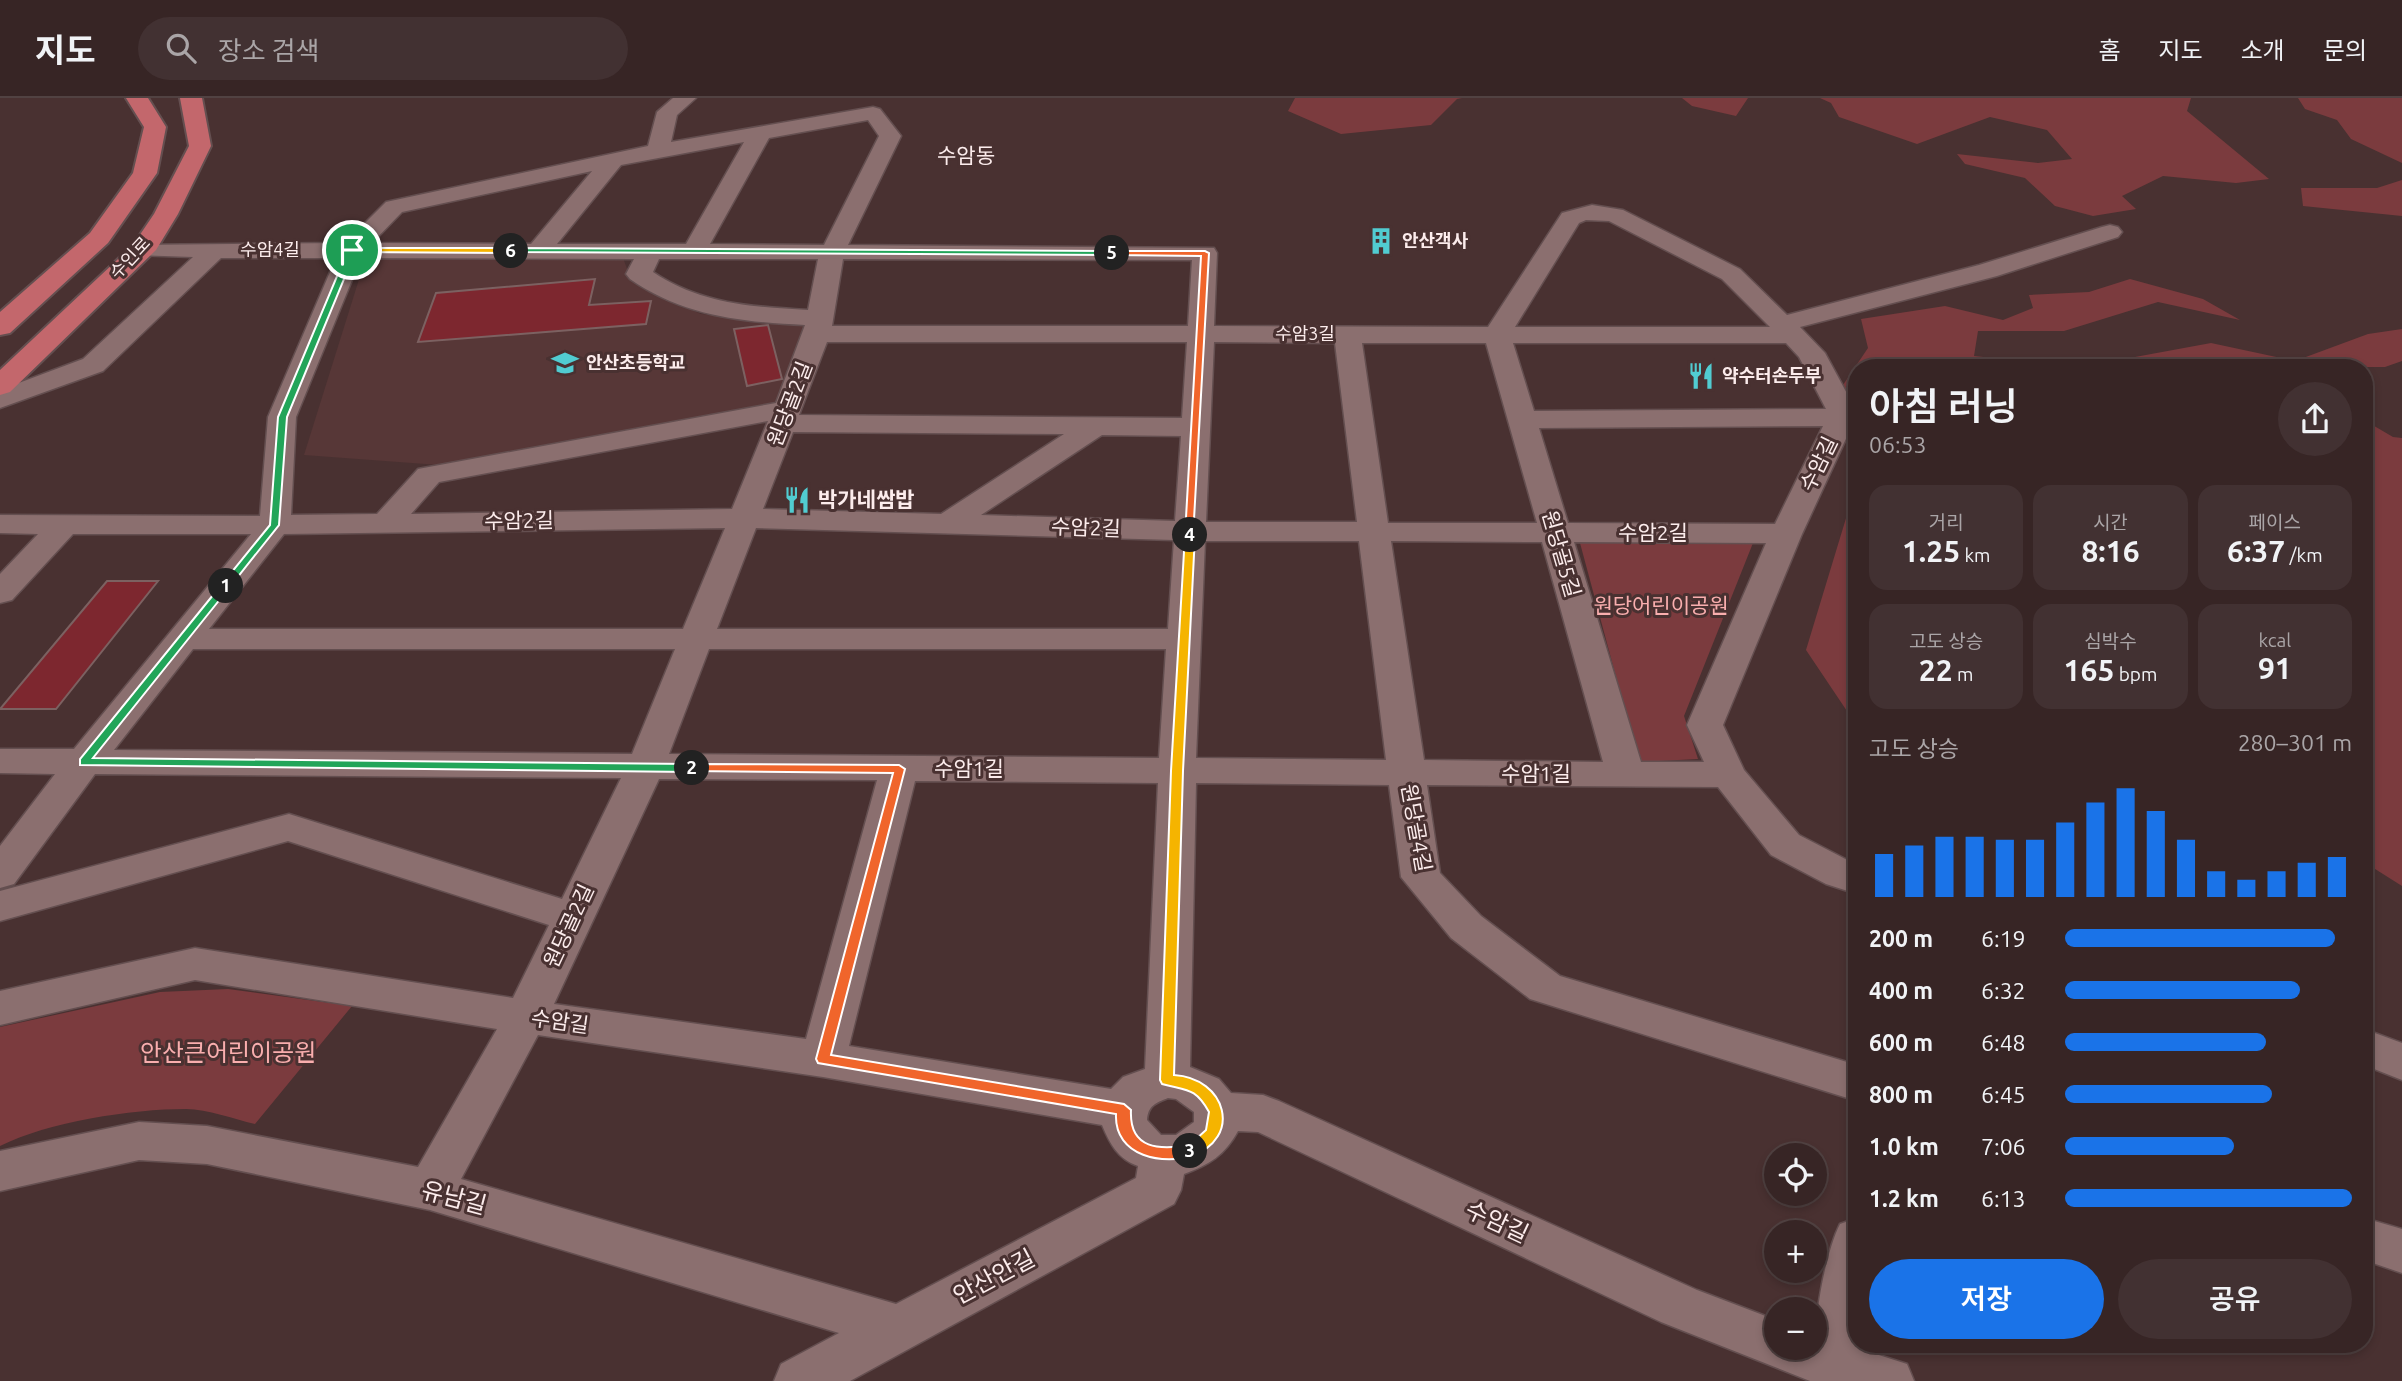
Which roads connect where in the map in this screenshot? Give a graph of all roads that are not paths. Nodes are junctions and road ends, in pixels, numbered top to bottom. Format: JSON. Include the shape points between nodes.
{"nodes":[{"id":1,"x":137,"y":98,"type":"edge"},
{"id":2,"x":191,"y":98,"type":"edge"},
{"id":3,"x":685,"y":98,"type":"edge"},
{"id":4,"x":761,"y":132,"type":"junction"},
{"id":5,"x":658,"y":151,"type":"junction"},
{"id":6,"x":614,"y":159,"type":"junction"},
{"id":7,"x":2110,"y":232,"type":"dead end"},
{"id":8,"x":143,"y":250,"type":"junction"},
{"id":9,"x":215,"y":250,"type":"junction"},
{"id":10,"x":352,"y":250,"type":"junction"},
{"id":11,"x":538,"y":251,"type":"junction"},
{"id":12,"x":649,"y":251,"type":"junction"},
{"id":13,"x":694,"y":251,"type":"junction"},
{"id":14,"x":832,"y":251,"type":"junction"},
{"id":15,"x":818,"y":326,"type":"junction"},
{"id":16,"x":0,"y":327,"type":"edge"},
{"id":17,"x":1788,"y":329,"type":"junction"},
{"id":18,"x":1201,"y":333,"type":"junction"},
{"id":19,"x":1347,"y":334,"type":"junction"},
{"id":20,"x":1497,"y":334,"type":"junction"},
{"id":21,"x":0,"y":386,"type":"edge"},
{"id":22,"x":0,"y":400,"type":"edge"},
{"id":23,"x":785,"y":416,"type":"junction"},
{"id":24,"x":1842,"y":417,"type":"junction"},
{"id":25,"x":1522,"y":420,"type":"junction"},
{"id":26,"x":1096,"y":426,"type":"junction"},
{"id":27,"x":1196,"y":427,"type":"junction"},
{"id":28,"x":746,"y":518,"type":"junction"},
{"id":29,"x":386,"y":523,"type":"junction"},
{"id":30,"x":948,"y":523,"type":"junction"},
{"id":31,"x":0,"y":524,"type":"edge"},
{"id":32,"x":65,"y":524,"type":"junction"},
{"id":33,"x":275,"y":525,"type":"junction"},
{"id":34,"x":1190,"y":531,"type":"junction"},
{"id":35,"x":1374,"y":531,"type":"junction"},
{"id":36,"x":1555,"y":533,"type":"junction"},
{"id":37,"x":1786,"y":534,"type":"junction"},
{"id":38,"x":0,"y":593,"type":"edge"},
{"id":39,"x":695,"y":638,"type":"junction"},
{"id":40,"x":183,"y":639,"type":"junction"},
{"id":41,"x":1184,"y":639,"type":"junction"},
{"id":42,"x":0,"y":761,"type":"edge"},
{"id":43,"x":84,"y":762,"type":"junction"},
{"id":44,"x":645,"y":768,"type":"junction"},
{"id":45,"x":899,"y":769,"type":"junction"},
{"id":46,"x":1177,"y":771,"type":"junction"},
{"id":47,"x":1407,"y":773,"type":"junction"},
{"id":48,"x":1626,"y":775,"type":"junction"},
{"id":49,"x":1728,"y":775,"type":"junction"},
{"id":50,"x":0,"y":874,"type":"edge"},
{"id":51,"x":1848,"y":877,"type":"edge"},
{"id":52,"x":0,"y":906,"type":"edge"},
{"id":53,"x":573,"y":918,"type":"junction"},
{"id":54,"x":0,"y":1008,"type":"edge"},
{"id":55,"x":526,"y":1017,"type":"junction"},
{"id":56,"x":2373,"y":1050,"type":"edge"},
{"id":57,"x":823,"y":1059,"type":"junction"},
{"id":58,"x":2402,"y":1062,"type":"edge"},
{"id":59,"x":1167,"y":1080,"type":"junction"},
{"id":60,"x":1848,"y":1080,"type":"edge"},
{"id":61,"x":1124,"y":1110,"type":"junction"},
{"id":62,"x":1217,"y":1111,"type":"junction"},
{"id":63,"x":1164,"y":1155,"type":"junction"},
{"id":64,"x":0,"y":1171,"type":"edge"},
{"id":65,"x":430,"y":1190,"type":"junction"},
{"id":66,"x":2373,"y":1242,"type":"edge"},
{"id":67,"x":2402,"y":1251,"type":"edge"},
{"id":68,"x":1848,"y":1289,"type":"edge"},
{"id":69,"x":898,"y":1328,"type":"junction"},
{"id":70,"x":1764,"y":1338,"type":"edge"},
{"id":71,"x":1818,"y":1360,"type":"edge"},
{"id":72,"x":1834,"y":1366,"type":"junction"},
{"id":73,"x":800,"y":1381,"type":"edge"},
{"id":74,"x":1888,"y":1381,"type":"edge"}],
"edges":[{"from":1,"to":16,"type":"main road","name":"수인로","via":[[155,127],[145,173],[99,238]]},
{"from":2,"to":8,"type":"main road","name":"수인로","via":[[200,146]]},
{"from":3,"to":5,"type":"street","via":[[667,112]]},
{"from":4,"to":5,"type":"street","name":"원당골2길"},
{"from":4,"to":13,"type":"street"},
{"from":4,"to":14,"type":"street","name":"원당골2길","via":[[873,113],[890,136]]},
{"from":5,"to":6,"type":"street","name":"원당골2길"},
{"from":6,"to":10,"type":"street","name":"원당골2길","via":[[394,207]]},
{"from":6,"to":11,"type":"street"},
{"from":7,"to":17,"type":"street","name":"수암3길"},
{"from":8,"to":9,"type":"street","name":"수암4길"},
{"from":8,"to":21,"type":"main road","name":"수인로"},
{"from":9,"to":10,"type":"street","name":"수암4길"},
{"from":9,"to":22,"type":"street","via":[[93,365]]},
{"from":10,"to":11,"type":"street","name":"수암4길"},
{"from":10,"to":33,"type":"street","via":[[282,417]]},
{"from":11,"to":12,"type":"street","name":"수암4길"},
{"from":12,"to":13,"type":"street","name":"수암4길"},
{"from":12,"to":15,"type":"street","via":[[639,274],[655,287],[704,308]]},
{"from":13,"to":14,"type":"street","name":"수암4길"},
{"from":14,"to":15,"type":"street","name":"원당골2길"},
{"from":14,"to":18,"type":"street","name":"수암4길","via":[[1205,253]]},
{"from":15,"to":18,"type":"street","name":"수암3길"},
{"from":15,"to":23,"type":"street","name":"원당골2길"},
{"from":17,"to":20,"type":"street","name":"수암3길"},
{"from":17,"to":20,"type":"street","name":"수암길","via":[[1731,274],[1615,215],[1597,211],[1570,218]]},
{"from":17,"to":24,"type":"street","name":"수암길","via":[[1811,353]]},
{"from":18,"to":19,"type":"street","name":"수암3길"},
{"from":18,"to":27,"type":"street"},
{"from":19,"to":20,"type":"street","name":"수암3길"},
{"from":19,"to":35,"type":"street","name":"원당골4길"},
{"from":20,"to":25,"type":"street","name":"원당골5길"},
{"from":23,"to":26,"type":"street"},
{"from":23,"to":28,"type":"street","name":"원당골2길"},
{"from":23,"to":29,"type":"street","via":[[429,475]]},
{"from":24,"to":25,"type":"street"},
{"from":24,"to":37,"type":"street","name":"수암길"},
{"from":25,"to":36,"type":"street","name":"원당골5길"},
{"from":26,"to":27,"type":"street"},
{"from":26,"to":30,"type":"street"},
{"from":27,"to":34,"type":"street"},
{"from":28,"to":29,"type":"street","name":"수암2길"},
{"from":28,"to":30,"type":"street","name":"수암2길"},
{"from":28,"to":39,"type":"street","name":"원당골2길"},
{"from":29,"to":33,"type":"street","name":"수암2길"},
{"from":30,"to":34,"type":"street","name":"수암2길"},
{"from":31,"to":32,"type":"street","name":"수암2길"},
{"from":32,"to":33,"type":"street","name":"수암2길"},
{"from":32,"to":38,"type":"street"},
{"from":33,"to":40,"type":"street"},
{"from":34,"to":35,"type":"street","name":"수암2길"},
{"from":34,"to":41,"type":"street"},
{"from":35,"to":36,"type":"street","name":"수암2길"},
{"from":35,"to":47,"type":"street","name":"원당골4길"},
{"from":36,"to":37,"type":"street","name":"수암2길"},
{"from":36,"to":48,"type":"street","name":"원당골5길"},
{"from":37,"to":49,"type":"street","name":"수암길","via":[[1705,725]]},
{"from":39,"to":40,"type":"street"},
{"from":39,"to":41,"type":"street"},
{"from":39,"to":44,"type":"street","name":"원당골2길"},
{"from":40,"to":43,"type":"street"},
{"from":41,"to":46,"type":"street"},
{"from":42,"to":43,"type":"street","name":"수암1길"},
{"from":43,"to":44,"type":"street","name":"수암1길"},
{"from":43,"to":50,"type":"street"},
{"from":44,"to":45,"type":"street","name":"수암1길"},
{"from":44,"to":53,"type":"street","name":"원당골2길"},
{"from":45,"to":46,"type":"street","name":"수암1길"},
{"from":45,"to":57,"type":"street"},
{"from":46,"to":47,"type":"street","name":"수암1길"},
{"from":46,"to":59,"type":"street"},
{"from":47,"to":48,"type":"street","name":"수암1길"},
{"from":47,"to":60,"type":"street","name":"원당골4길","via":[[1421,877],[1466,927],[1545,988]]},
{"from":48,"to":49,"type":"street","name":"수암1길"},
{"from":49,"to":51,"type":"street","name":"수암길","via":[[1785,845]]},
{"from":52,"to":53,"type":"street","via":[[289,827]]},
{"from":53,"to":55,"type":"street","name":"원당골2길"},
{"from":54,"to":55,"type":"street","name":"수암길","via":[[195,964]]},
{"from":55,"to":57,"type":"street","name":"수암길"},
{"from":55,"to":65,"type":"street","name":"원당골2길"},
{"from":56,"to":58,"type":"street"},
{"from":57,"to":61,"type":"street","name":"수암길"},
{"from":59,"to":61,"type":"street","via":[[1139,1089]]},
{"from":59,"to":62,"type":"street","via":[[1205,1091]]},
{"from":61,"to":63,"type":"street","via":[[1123,1122],[1136,1144]]},
{"from":62,"to":63,"type":"street","via":[[1216,1123],[1204,1143],[1178,1155]]},
{"from":62,"to":70,"type":"street","name":"수암길","via":[[1263,1114],[1679,1306]]},
{"from":63,"to":69,"type":"street","name":"안산안길","via":[[1157,1190]]},
{"from":64,"to":65,"type":"street","name":"유남길","via":[[139,1141],[207,1145]]},
{"from":65,"to":69,"type":"street","name":"유남길"},
{"from":66,"to":67,"type":"street"},
{"from":68,"to":72,"type":"street"},
{"from":69,"to":73,"type":"street","name":"안산안길"},
{"from":71,"to":72,"type":"street"},
{"from":72,"to":74,"type":"street"}]}
